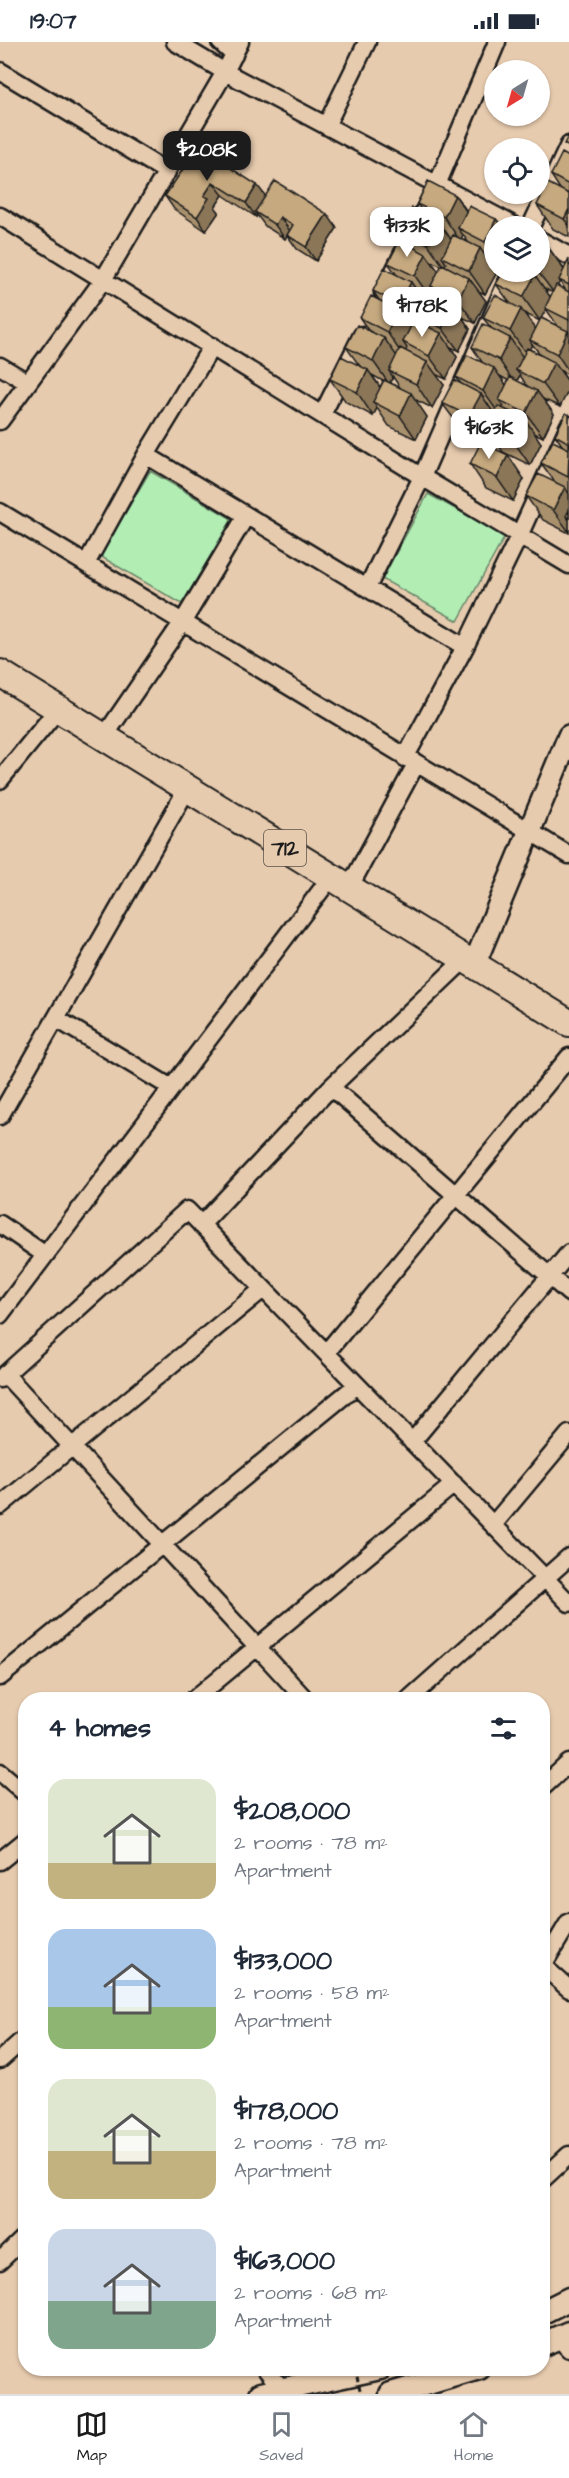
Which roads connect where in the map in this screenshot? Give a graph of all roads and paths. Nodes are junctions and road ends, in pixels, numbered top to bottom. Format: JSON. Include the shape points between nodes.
{"nodes":[{"id":1,"x":175,"y":42,"type":"edge"},
{"id":2,"x":220,"y":42,"type":"edge"},
{"id":3,"x":367,"y":42,"type":"edge"},
{"id":4,"x":497,"y":42,"type":"edge"},
{"id":5,"x":237,"y":49,"type":"edge"},
{"id":6,"x":0,"y":71,"type":"edge"},
{"id":7,"x":225,"y":72,"type":"junction"},
{"id":8,"x":326,"y":126,"type":"junction"},
{"id":9,"x":569,"y":145,"type":"edge"},
{"id":10,"x":167,"y":172,"type":"junction"},
{"id":11,"x":437,"y":185,"type":"junction"},
{"id":12,"x":0,"y":216,"type":"edge"},
{"id":13,"x":496,"y":216,"type":"edge"},
{"id":14,"x":536,"y":216,"type":"edge"},
{"id":15,"x":550,"y":246,"type":"edge"},
{"id":16,"x":569,"y":256,"type":"edge"},
{"id":17,"x":103,"y":280,"type":"junction"},
{"id":18,"x":507,"y":282,"type":"edge"},
{"id":19,"x":212,"y":346,"type":"junction"},
{"id":20,"x":0,"y":366,"type":"edge"},
{"id":21,"x":27,"y":382,"type":"junction"},
{"id":22,"x":322,"y":415,"type":"junction"},
{"id":23,"x":0,"y":421,"type":"edge"},
{"id":24,"x":569,"y":425,"type":"edge"},
{"id":25,"x":146,"y":455,"type":"junction"},
{"id":26,"x":422,"y":477,"type":"junction"},
{"id":27,"x":0,"y":512,"type":"edge"},
{"id":28,"x":246,"y":516,"type":"junction"},
{"id":29,"x":519,"y":536,"type":"junction"},
{"id":30,"x":86,"y":564,"type":"junction"},
{"id":31,"x":569,"y":566,"type":"edge"},
{"id":32,"x":367,"y":588,"type":"junction"},
{"id":33,"x":182,"y":624,"type":"junction"},
{"id":34,"x":465,"y":647,"type":"junction"},
{"id":35,"x":0,"y":673,"type":"edge"},
{"id":36,"x":58,"y":709,"type":"junction"},
{"id":37,"x":569,"y":736,"type":"edge"},
{"id":38,"x":104,"y":737,"type":"junction"},
{"id":39,"x":411,"y":761,"type":"junction"},
{"id":40,"x":0,"y":780,"type":"edge"},
{"id":41,"x":188,"y":789,"type":"junction"},
{"id":42,"x":530,"y":830,"type":"junction"},
{"id":43,"x":569,"y":855,"type":"edge"},
{"id":44,"x":340,"y":882,"type":"junction"},
{"id":45,"x":469,"y":962,"type":"junction"},
{"id":46,"x":57,"y":1019,"type":"junction"},
{"id":47,"x":569,"y":1023,"type":"edge"},
{"id":48,"x":569,"y":1057,"type":"edge"},
{"id":49,"x":170,"y":1087,"type":"junction"},
{"id":50,"x":331,"y":1087,"type":"junction"},
{"id":51,"x":0,"y":1116,"type":"edge"},
{"id":52,"x":454,"y":1196,"type":"junction"},
{"id":53,"x":0,"y":1224,"type":"edge"},
{"id":54,"x":201,"y":1225,"type":"junction"},
{"id":55,"x":569,"y":1253,"type":"edge"},
{"id":56,"x":44,"y":1254,"type":"junction"},
{"id":57,"x":550,"y":1277,"type":"junction"},
{"id":58,"x":263,"y":1289,"type":"junction"},
{"id":59,"x":569,"y":1293,"type":"edge"},
{"id":60,"x":0,"y":1315,"type":"edge"},
{"id":61,"x":326,"y":1353,"type":"junction"},
{"id":62,"x":2,"y":1376,"type":"edge"},
{"id":63,"x":357,"y":1385,"type":"junction"},
{"id":64,"x":569,"y":1434,"type":"edge"},
{"id":65,"x":412,"y":1442,"type":"junction"},
{"id":66,"x":72,"y":1446,"type":"junction"},
{"id":67,"x":454,"y":1484,"type":"junction"},
{"id":68,"x":0,"y":1506,"type":"edge"},
{"id":69,"x":493,"y":1524,"type":"junction"},
{"id":70,"x":162,"y":1544,"type":"junction"},
{"id":71,"x":569,"y":1557,"type":"edge"},
{"id":72,"x":546,"y":1579,"type":"junction"},
{"id":73,"x":569,"y":1603,"type":"edge"},
{"id":74,"x":256,"y":1646,"type":"junction"},
{"id":75,"x":0,"y":1677,"type":"edge"},
{"id":76,"x":203,"y":1692,"type":"edge"},
{"id":77,"x":299,"y":1692,"type":"edge"},
{"id":78,"x":417,"y":1692,"type":"edge"},
{"id":79,"x":569,"y":1763,"type":"edge"},
{"id":80,"x":0,"y":1772,"type":"edge"},
{"id":81,"x":550,"y":1780,"type":"edge"},
{"id":82,"x":18,"y":1787,"type":"edge"},
{"id":83,"x":18,"y":1846,"type":"edge"},
{"id":84,"x":0,"y":1861,"type":"edge"},
{"id":85,"x":569,"y":1922,"type":"edge"},
{"id":86,"x":550,"y":1953,"type":"edge"},
{"id":87,"x":550,"y":1971,"type":"edge"},
{"id":88,"x":569,"y":1989,"type":"edge"},
{"id":89,"x":18,"y":2044,"type":"edge"},
{"id":90,"x":0,"y":2060,"type":"edge"},
{"id":91,"x":569,"y":2155,"type":"edge"},
{"id":92,"x":550,"y":2173,"type":"edge"},
{"id":93,"x":18,"y":2243,"type":"edge"},
{"id":94,"x":0,"y":2260,"type":"edge"},
{"id":95,"x":569,"y":2300,"type":"edge"},
{"id":96,"x":550,"y":2309,"type":"edge"},
{"id":97,"x":267,"y":2376,"type":"edge"},
{"id":98,"x":344,"y":2376,"type":"edge"},
{"id":99,"x":357,"y":2376,"type":"edge"},
{"id":100,"x":451,"y":2376,"type":"edge"},
{"id":101,"x":272,"y":2392,"type":"edge"},
{"id":102,"x":361,"y":2394,"type":"edge"},
{"id":103,"x":391,"y":2394,"type":"edge"}],
"edges":[{"from":1,"to":7,"type":"street"},
{"from":2,"to":5,"type":"street"},
{"from":3,"to":8,"type":"street"},
{"from":4,"to":11,"type":"street"},
{"from":5,"to":7,"type":"street"},
{"from":6,"to":10,"type":"street"},
{"from":7,"to":8,"type":"street"},
{"from":7,"to":10,"type":"street"},
{"from":8,"to":11,"type":"street"},
{"from":9,"to":14,"type":"street"},
{"from":10,"to":17,"type":"street"},
{"from":11,"to":13,"type":"street"},
{"from":11,"to":22,"type":"street"},
{"from":12,"to":17,"type":"street"},
{"from":15,"to":16,"type":"street"},
{"from":17,"to":19,"type":"street"},
{"from":17,"to":21,"type":"street"},
{"from":18,"to":26,"type":"street"},
{"from":19,"to":22,"type":"street"},
{"from":19,"to":25,"type":"street"},
{"from":20,"to":21,"type":"street"},
{"from":21,"to":23,"type":"street"},
{"from":22,"to":26,"type":"street"},
{"from":24,"to":29,"type":"street"},
{"from":25,"to":28,"type":"street"},
{"from":25,"to":30,"type":"street"},
{"from":26,"to":29,"type":"street"},
{"from":26,"to":32,"type":"street"},
{"from":27,"to":30,"type":"street"},
{"from":28,"to":32,"type":"street"},
{"from":28,"to":33,"type":"street"},
{"from":29,"to":31,"type":"street"},
{"from":29,"to":34,"type":"street"},
{"from":30,"to":33,"type":"street"},
{"from":32,"to":34,"type":"street"},
{"from":33,"to":38,"type":"street"},
{"from":33,"to":39,"type":"street"},
{"from":34,"to":39,"type":"street"},
{"from":35,"to":36,"type":"main road","number":"712"},
{"from":36,"to":38,"type":"main road","number":"712"},
{"from":36,"to":40,"type":"street"},
{"from":37,"to":42,"type":"street"},
{"from":38,"to":41,"type":"main road","number":"712"},
{"from":39,"to":42,"type":"street"},
{"from":39,"to":44,"type":"street"},
{"from":41,"to":44,"type":"main road","number":"712"},
{"from":41,"to":46,"type":"street"},
{"from":42,"to":43,"type":"street"},
{"from":42,"to":45,"type":"street"},
{"from":44,"to":45,"type":"main road","number":"712"},
{"from":44,"to":49,"type":"street"},
{"from":45,"to":47,"type":"main road","number":"712"},
{"from":45,"to":50,"type":"street"},
{"from":46,"to":49,"type":"street"},
{"from":46,"to":51,"type":"street"},
{"from":48,"to":52,"type":"street"},
{"from":49,"to":56,"type":"street"},
{"from":50,"to":52,"type":"street"},
{"from":50,"to":54,"type":"street"},
{"from":52,"to":57,"type":"street"},
{"from":52,"to":61,"type":"street"},
{"from":53,"to":56,"type":"street"},
{"from":54,"to":58,"type":"street"},
{"from":54,"to":62,"type":"street","via":[[187,1210]]},
{"from":55,"to":57,"type":"street"},
{"from":56,"to":60,"type":"street"},
{"from":57,"to":59,"type":"street"},
{"from":57,"to":65,"type":"street"},
{"from":58,"to":61,"type":"street"},
{"from":58,"to":66,"type":"street"},
{"from":61,"to":63,"type":"street"},
{"from":62,"to":66,"type":"street"},
{"from":63,"to":65,"type":"street"},
{"from":63,"to":70,"type":"street"},
{"from":64,"to":69,"type":"street"},
{"from":65,"to":67,"type":"street"},
{"from":66,"to":68,"type":"street"},
{"from":66,"to":70,"type":"street"},
{"from":67,"to":69,"type":"street"},
{"from":67,"to":74,"type":"street"},
{"from":69,"to":72,"type":"street"},
{"from":70,"to":74,"type":"street"},
{"from":70,"to":75,"type":"street"},
{"from":71,"to":72,"type":"street"},
{"from":72,"to":73,"type":"street"},
{"from":72,"to":78,"type":"street"},
{"from":74,"to":76,"type":"street"},
{"from":74,"to":77,"type":"street"},
{"from":79,"to":81,"type":"street"},
{"from":80,"to":82,"type":"street"},
{"from":83,"to":84,"type":"street"},
{"from":85,"to":86,"type":"street"},
{"from":87,"to":88,"type":"street"},
{"from":89,"to":90,"type":"street"},
{"from":91,"to":92,"type":"street"},
{"from":93,"to":94,"type":"street"},
{"from":95,"to":96,"type":"main road"},
{"from":97,"to":101,"type":"street"},
{"from":98,"to":101,"type":"main road"},
{"from":99,"to":102,"type":"path","bridge":true},
{"from":100,"to":103,"type":"main road"}]}
